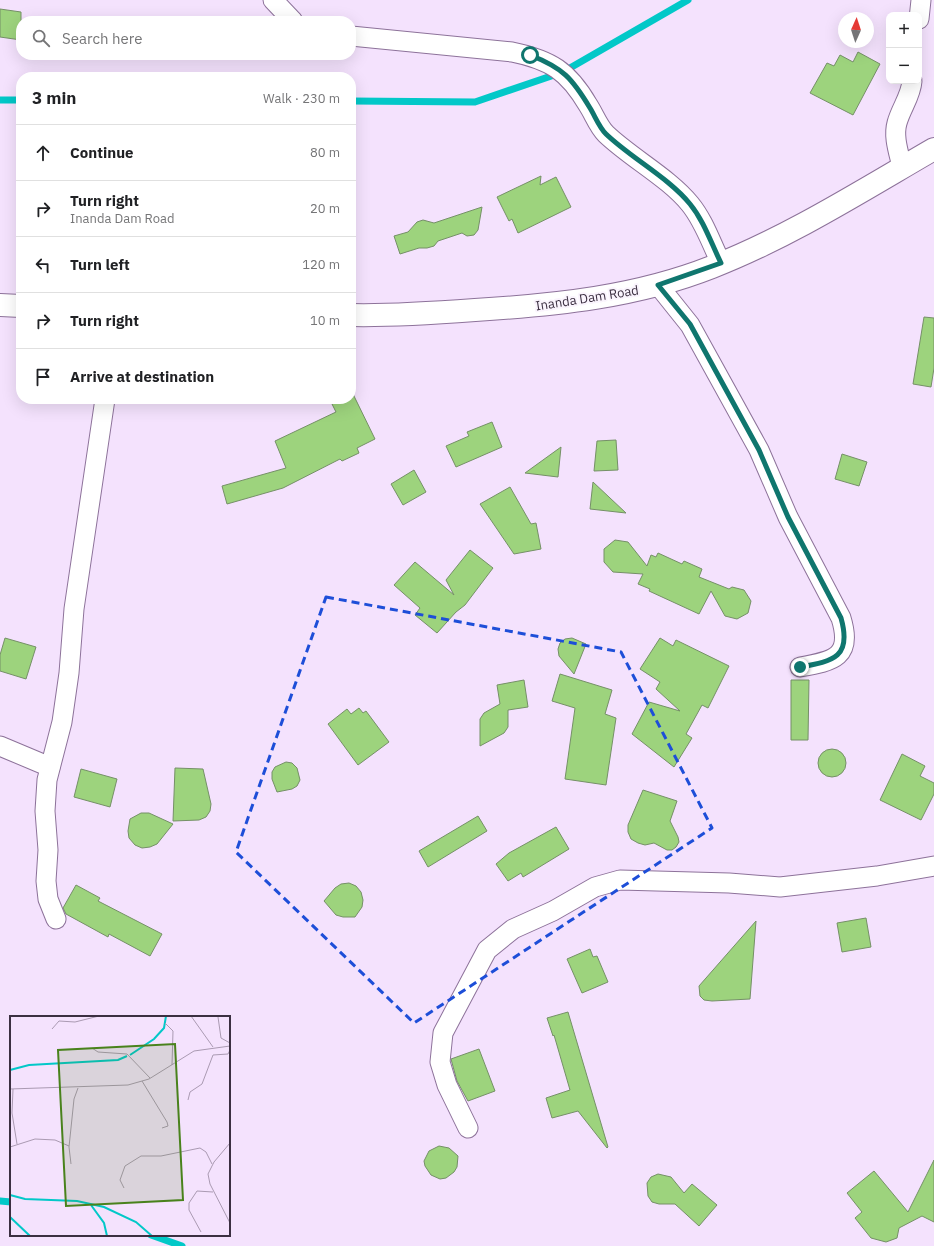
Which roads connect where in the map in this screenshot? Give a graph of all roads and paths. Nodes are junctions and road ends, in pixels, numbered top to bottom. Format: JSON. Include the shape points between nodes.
{"nodes":[{"id":1,"x":272,"y":0,"type":"edge"},
{"id":2,"x":921,"y":0,"type":"edge"},
{"id":3,"x":920,"y":12,"type":"edge"},
{"id":4,"x":288,"y":16,"type":"edge"},
{"id":5,"x":356,"y":36,"type":"edge"},
{"id":6,"x":912,"y":84,"type":"edge"},
{"id":7,"x":934,"y":149,"type":"edge"},
{"id":8,"x":902,"y":167,"type":"junction"},
{"id":9,"x":721,"y":263,"type":"junction"},
{"id":10,"x":658,"y":285,"type":"junction"},
{"id":11,"x":0,"y":305,"type":"edge"},
{"id":12,"x":16,"y":306,"type":"edge"},
{"id":13,"x":356,"y":316,"type":"edge"},
{"id":14,"x":104,"y":404,"type":"edge"},
{"id":15,"x":800,"y":667,"type":"dead end"},
{"id":16,"x":0,"y":746,"type":"edge"},
{"id":17,"x":50,"y":767,"type":"junction"},
{"id":18,"x":934,"y":866,"type":"edge"},
{"id":19,"x":56,"y":919,"type":"dead end"},
{"id":20,"x":468,"y":1128,"type":"dead end"}],
"edges":[{"from":1,"to":4,"type":"street"},
{"from":2,"to":3,"type":"street"},
{"from":5,"to":9,"type":"street","via":[[512,52],[541,60],[563,72],[585,100],[604,132],[690,203],[699,216]]},
{"from":6,"to":8,"type":"street","via":[[896,124],[897,147]]},
{"from":7,"to":8,"type":"street","name":"Inanda Dam Road"},
{"from":8,"to":9,"type":"street","name":"Inanda Dam Road","via":[[798,227]]},
{"from":9,"to":10,"type":"street","name":"Inanda Dam Road"},
{"from":10,"to":13,"type":"street","name":"Inanda Dam Road","via":[[635,292],[543,306]]},
{"from":10,"to":15,"type":"street","via":[[690,324],[759,450],[788,517],[841,618],[846,634],[842,651],[818,664]]},
{"from":11,"to":12,"type":"street"},
{"from":14,"to":17,"type":"street","via":[[74,609],[62,722]]},
{"from":16,"to":17,"type":"street"},
{"from":17,"to":19,"type":"street","via":[[46,811],[46,881],[48,899]]},
{"from":18,"to":20,"type":"street","via":[[877,876],[780,887],[620,880],[595,887],[553,911],[513,929],[487,950],[443,1033],[440,1062],[447,1085]]}]}
